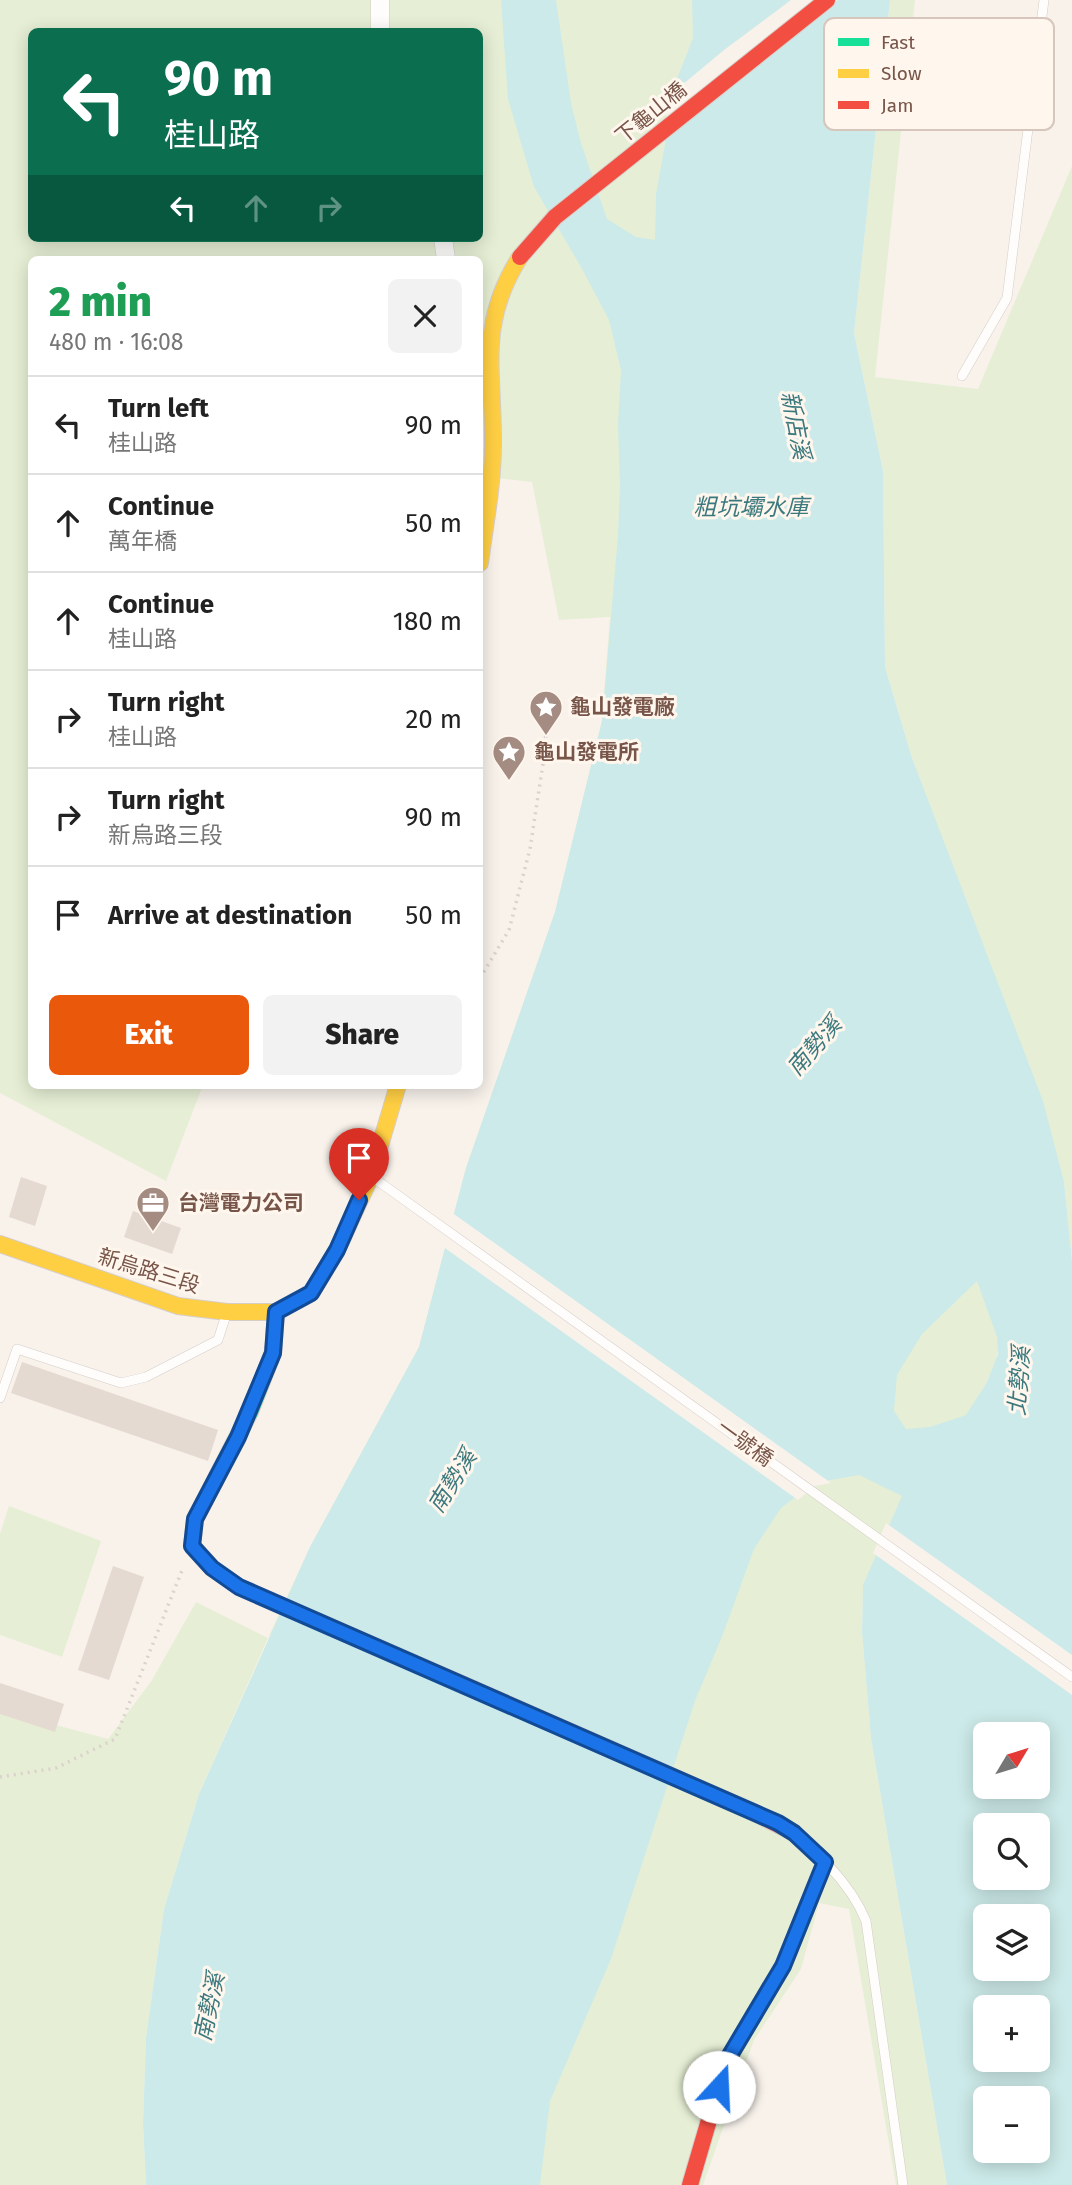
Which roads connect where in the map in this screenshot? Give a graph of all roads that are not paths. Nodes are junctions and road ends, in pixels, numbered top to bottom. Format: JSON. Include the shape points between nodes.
{"nodes":[{"id":1,"x":380,"y":0,"type":"edge"},
{"id":2,"x":827,"y":0,"type":"edge"},
{"id":3,"x":1044,"y":0,"type":"edge"},
{"id":4,"x":1042,"y":18,"type":"edge"},
{"id":5,"x":380,"y":28,"type":"edge"},
{"id":6,"x":1028,"y":130,"type":"edge"},
{"id":7,"x":962,"y":376,"type":"dead end"},
{"id":8,"x":483,"y":412,"type":"edge"},
{"id":9,"x":493,"y":444,"type":"junction"},
{"id":10,"x":483,"y":536,"type":"edge"},
{"id":11,"x":397,"y":1089,"type":"edge"},
{"id":12,"x":371,"y":1176,"type":"junction"},
{"id":13,"x":0,"y":1244,"type":"edge"},
{"id":14,"x":227,"y":1312,"type":"junction"},
{"id":15,"x":276,"y":1312,"type":"junction"},
{"id":16,"x":1,"y":1394,"type":"edge"},
{"id":17,"x":1072,"y":1677,"type":"edge"},
{"id":18,"x":825,"y":1862,"type":"junction"},
{"id":19,"x":690,"y":2185,"type":"edge"},
{"id":20,"x":903,"y":2185,"type":"edge"}],
"edges":[{"from":1,"to":5,"type":"street"},
{"from":2,"to":9,"type":"street","name":"下龜山橋","via":[[531,240],[497,299],[489,338]]},
{"from":3,"to":4,"type":"lane"},
{"from":6,"to":7,"type":"lane","via":[[1007,298]]},
{"from":8,"to":9,"type":"street"},
{"from":9,"to":10,"type":"street"},
{"from":11,"to":12,"type":"street","name":"新烏路三段"},
{"from":12,"to":15,"type":"street","name":"新烏路三段","via":[[337,1250],[311,1293]]},
{"from":12,"to":17,"type":"lane","name":"一號橋"},
{"from":13,"to":14,"type":"street","name":"新烏路三段","via":[[178,1306]]},
{"from":14,"to":15,"type":"street","name":"新烏路三段"},
{"from":14,"to":16,"type":"lane","via":[[218,1340],[146,1377],[121,1383],[17,1349]]},
{"from":15,"to":18,"type":"street","via":[[273,1353],[238,1437],[195,1519],[192,1546],[212,1568],[239,1587],[778,1823]]},
{"from":18,"to":19,"type":"street","via":[[783,1966],[726,2062]]},
{"from":18,"to":20,"type":"lane","via":[[845,1883],[866,1921]]}]}
